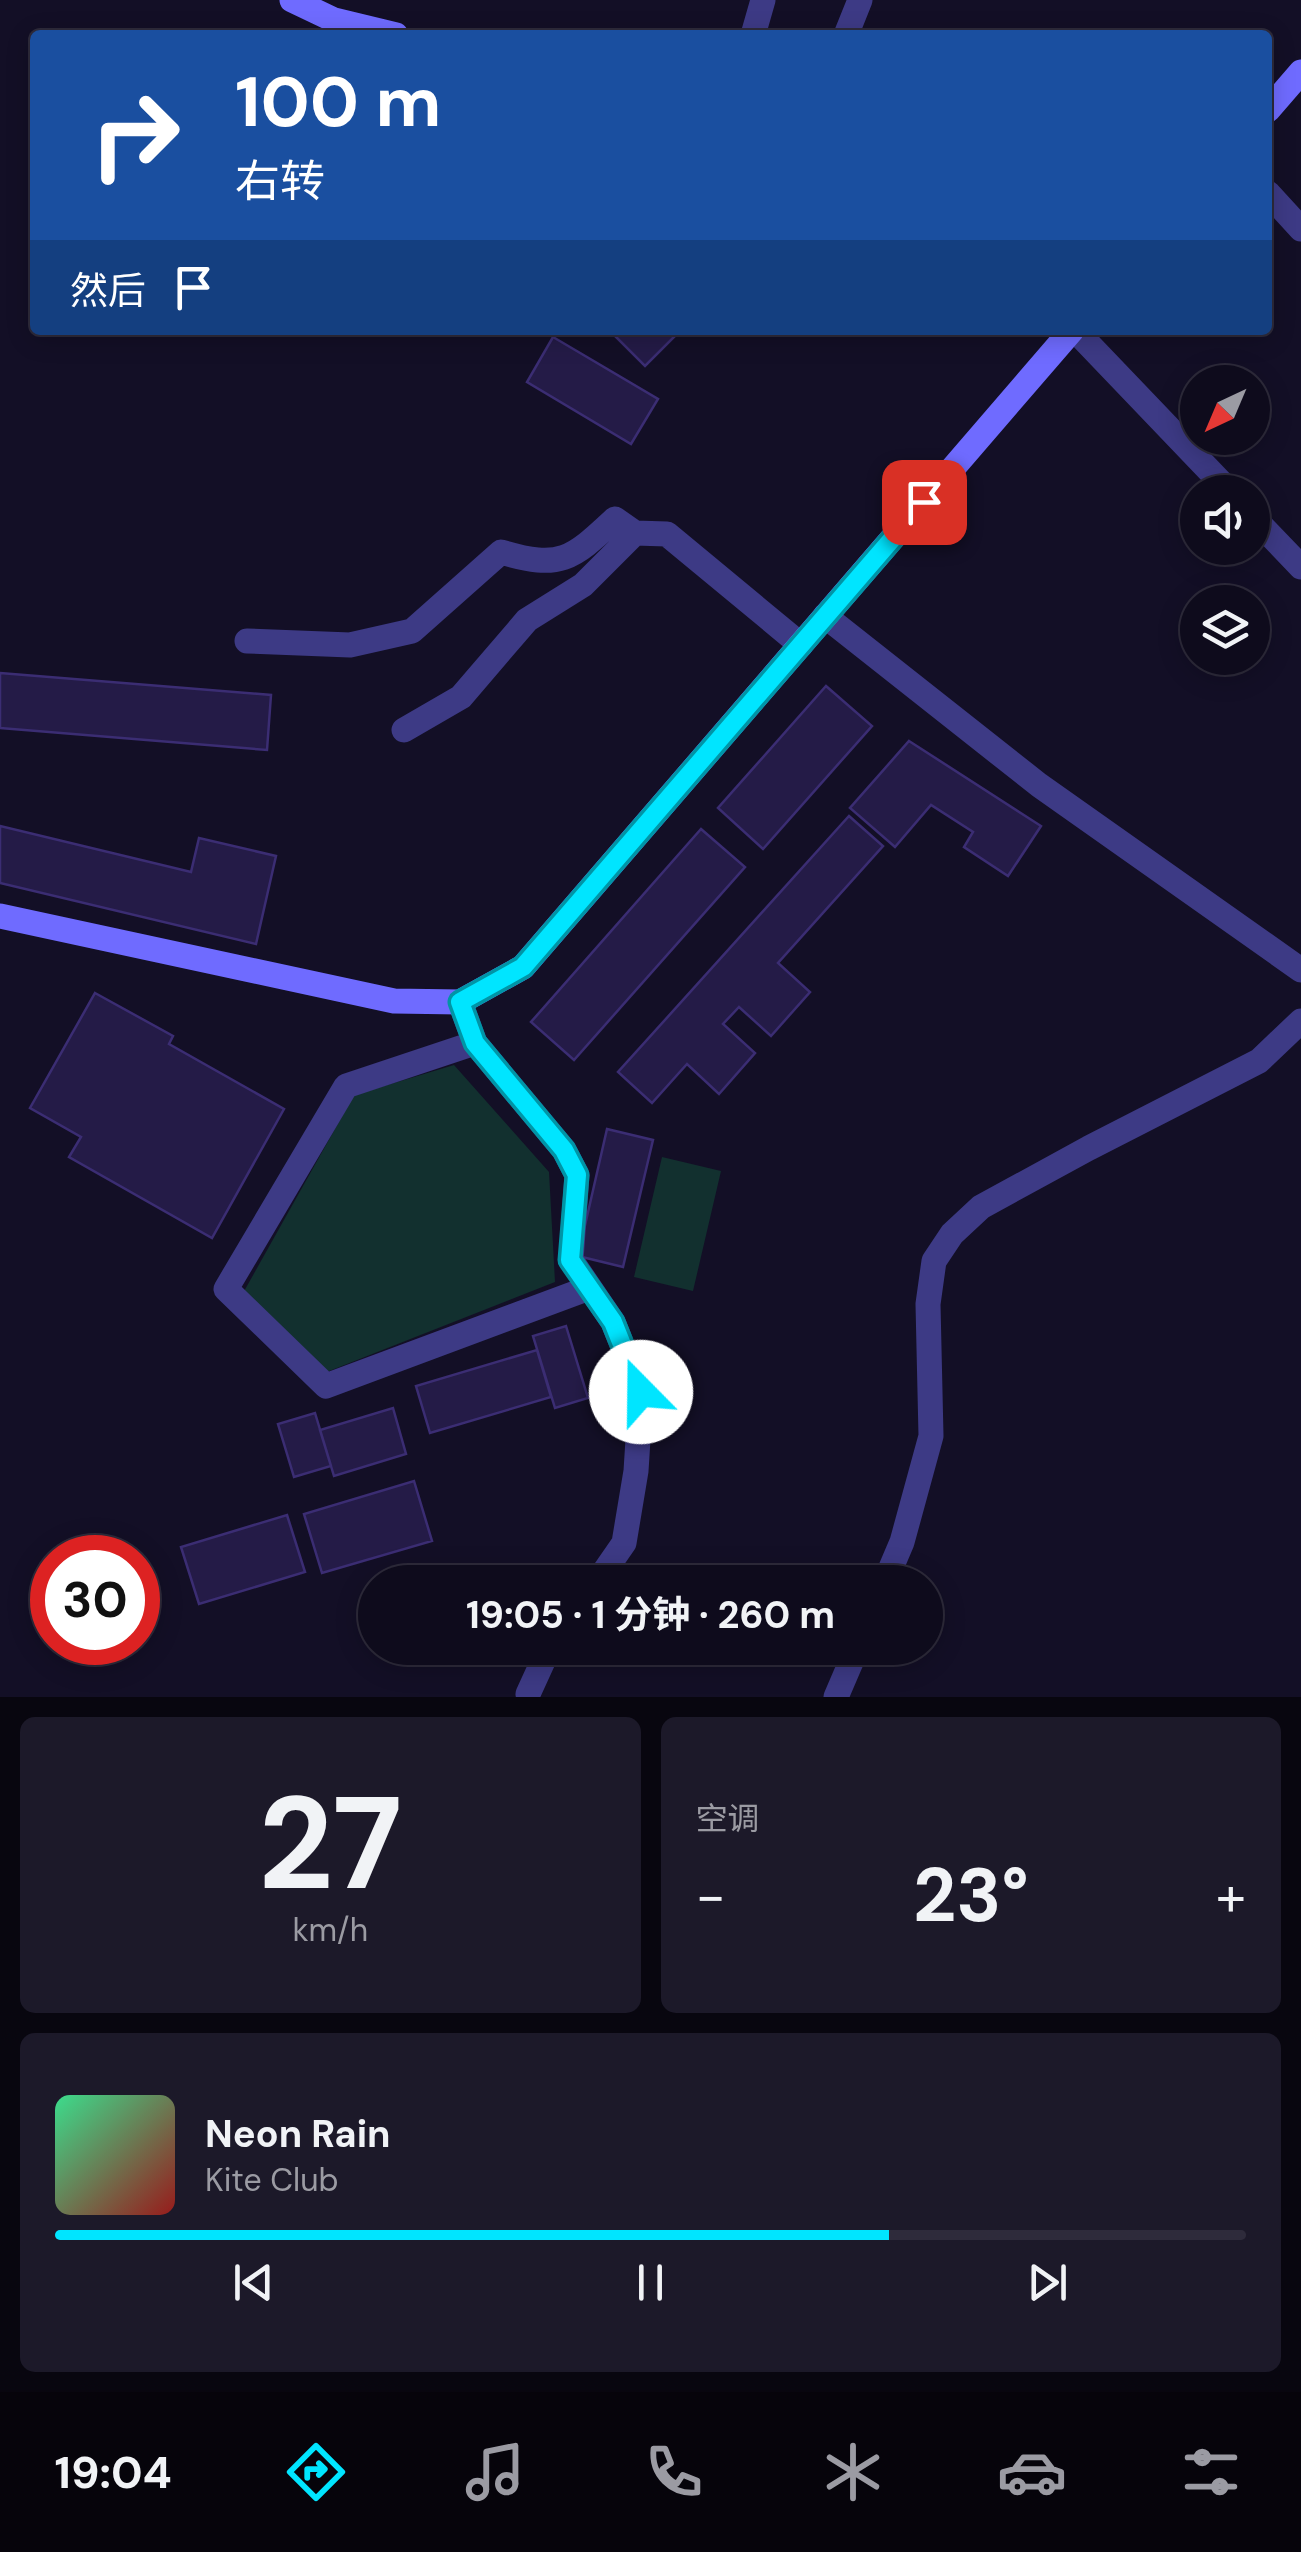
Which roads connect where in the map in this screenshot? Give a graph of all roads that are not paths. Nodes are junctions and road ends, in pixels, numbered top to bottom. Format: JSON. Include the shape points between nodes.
{"nodes":[{"id":1,"x":292,"y":0,"type":"edge"},
{"id":2,"x":763,"y":0,"type":"edge"},
{"id":3,"x":860,"y":0,"type":"edge"},
{"id":4,"x":375,"y":30,"type":"edge"},
{"id":5,"x":754,"y":30,"type":"edge"},
{"id":6,"x":848,"y":30,"type":"edge"},
{"id":7,"x":1301,"y":72,"type":"edge"},
{"id":8,"x":1272,"y":105,"type":"edge"},
{"id":9,"x":1272,"y":197,"type":"edge"},
{"id":10,"x":1301,"y":230,"type":"edge"},
{"id":11,"x":1070,"y":335,"type":"edge"},
{"id":12,"x":1079,"y":335,"type":"edge"},
{"id":13,"x":1214,"y":475,"type":"edge"},
{"id":14,"x":635,"y":533,"type":"junction"},
{"id":15,"x":1270,"y":535,"type":"edge"},
{"id":16,"x":1301,"y":567,"type":"edge"},
{"id":17,"x":826,"y":616,"type":"junction"},
{"id":18,"x":247,"y":641,"type":"dead end"},
{"id":19,"x":801,"y":644,"type":"junction"},
{"id":20,"x":404,"y":730,"type":"dead end"},
{"id":21,"x":0,"y":916,"type":"edge"},
{"id":22,"x":1301,"y":970,"type":"edge"},
{"id":23,"x":460,"y":1002,"type":"junction"},
{"id":24,"x":1301,"y":1021,"type":"edge"},
{"id":25,"x":475,"y":1043,"type":"junction"},
{"id":26,"x":590,"y":1288,"type":"junction"},
{"id":27,"x":609,"y":1565,"type":"edge"},
{"id":28,"x":892,"y":1565,"type":"edge"},
{"id":29,"x":542,"y":1665,"type":"edge"},
{"id":30,"x":850,"y":1665,"type":"edge"},
{"id":31,"x":528,"y":1694,"type":"dead end"},
{"id":32,"x":836,"y":1697,"type":"edge"}],
"edges":[{"from":1,"to":4,"type":"main road"},
{"from":2,"to":5,"type":"street"},
{"from":3,"to":6,"type":"street"},
{"from":7,"to":8,"type":"main road"},
{"from":9,"to":10,"type":"street"},
{"from":11,"to":17,"type":"main road"},
{"from":12,"to":13,"type":"street"},
{"from":14,"to":18,"type":"street","via":[[615,519],[576,556],[534,562],[501,552],[412,631],[350,644]]},
{"from":14,"to":19,"type":"street","via":[[666,534]]},
{"from":14,"to":20,"type":"street","via":[[583,585],[528,620],[461,696]]},
{"from":15,"to":16,"type":"street"},
{"from":17,"to":19,"type":"main road"},
{"from":17,"to":22,"type":"street","via":[[1039,785]]},
{"from":19,"to":23,"type":"main road","via":[[523,967]]},
{"from":21,"to":23,"type":"main road","via":[[394,1001]]},
{"from":23,"to":25,"type":"street"},
{"from":24,"to":28,"type":"street","via":[[1259,1062],[981,1207],[952,1234],[934,1261],[928,1304],[931,1436]]},
{"from":25,"to":26,"type":"street","via":[[577,1175],[570,1260]]},
{"from":25,"to":26,"type":"street","via":[[346,1086],[226,1289],[326,1386]]},
{"from":26,"to":27,"type":"street","via":[[613,1322],[641,1392],[624,1543]]},
{"from":29,"to":31,"type":"street"},
{"from":30,"to":32,"type":"street"}]}
